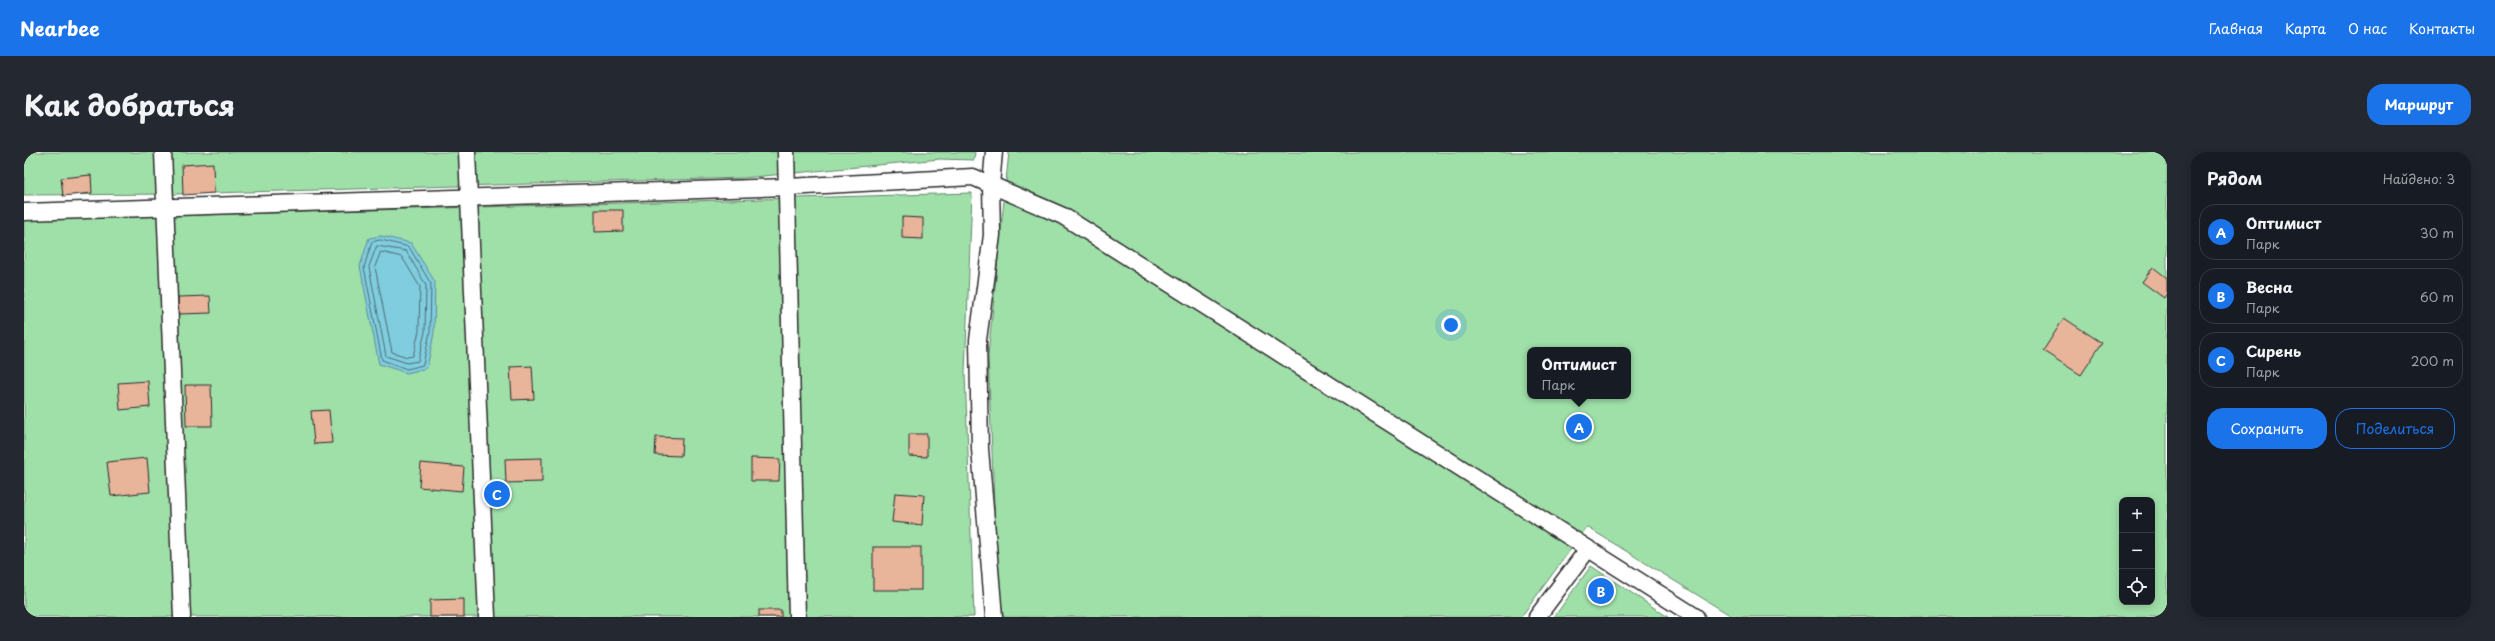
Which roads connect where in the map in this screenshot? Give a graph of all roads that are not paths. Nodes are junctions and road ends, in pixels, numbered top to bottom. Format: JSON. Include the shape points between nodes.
{"nodes":[{"id":1,"x":163,"y":152,"type":"edge"},
{"id":2,"x":467,"y":152,"type":"edge"},
{"id":3,"x":786,"y":152,"type":"edge"},
{"id":4,"x":994,"y":152,"type":"edge"},
{"id":5,"x":991,"y":185,"type":"junction"},
{"id":6,"x":788,"y":187,"type":"junction"},
{"id":7,"x":469,"y":197,"type":"junction"},
{"id":8,"x":165,"y":207,"type":"junction"},
{"id":9,"x":24,"y":212,"type":"edge"},
{"id":10,"x":1588,"y":549,"type":"junction"},
{"id":11,"x":182,"y":617,"type":"edge"},
{"id":12,"x":487,"y":617,"type":"edge"},
{"id":13,"x":797,"y":617,"type":"edge"},
{"id":14,"x":994,"y":617,"type":"edge"},
{"id":15,"x":1537,"y":617,"type":"edge"},
{"id":16,"x":1696,"y":617,"type":"edge"}],
"edges":[{"from":1,"to":8,"type":"lane"},
{"from":2,"to":7,"type":"lane"},
{"from":3,"to":6,"type":"lane"},
{"from":4,"to":5,"type":"lane"},
{"from":5,"to":6,"type":"lane","via":[[973,177]]},
{"from":5,"to":10,"type":"lane","via":[[1063,216]]},
{"from":5,"to":14,"type":"lane","via":[[992,235],[978,340],[980,449]]},
{"from":6,"to":7,"type":"lane"},
{"from":6,"to":13,"type":"lane"},
{"from":7,"to":8,"type":"lane"},
{"from":7,"to":12,"type":"lane"},
{"from":8,"to":9,"type":"lane"},
{"from":8,"to":11,"type":"lane"},
{"from":10,"to":15,"type":"lane"},
{"from":10,"to":16,"type":"lane"}]}
